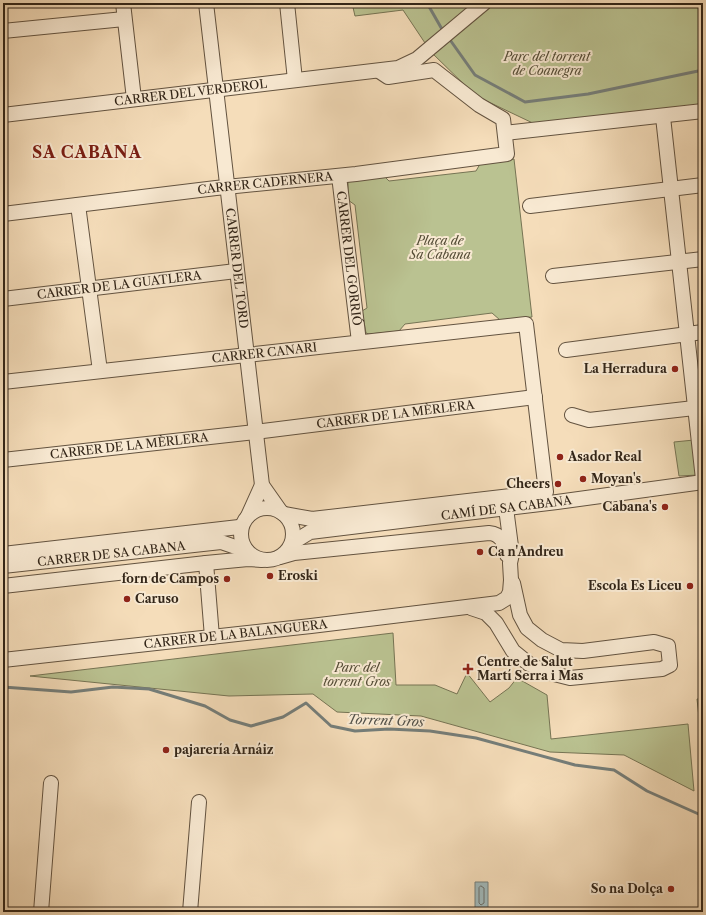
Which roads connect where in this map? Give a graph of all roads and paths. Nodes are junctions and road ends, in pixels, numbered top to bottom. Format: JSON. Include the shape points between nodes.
{"nodes":[{"id":1,"x":123,"y":3,"type":"edge"},
{"id":2,"x":206,"y":3,"type":"edge"},
{"id":3,"x":287,"y":3,"type":"edge"},
{"id":4,"x":484,"y":3,"type":"edge"},
{"id":5,"x":124,"y":19,"type":"junction"},
{"id":6,"x":3,"y":31,"type":"edge"},
{"id":7,"x":379,"y":71,"type":"junction"},
{"id":8,"x":295,"y":80,"type":"junction"},
{"id":9,"x":216,"y":90,"type":"junction"},
{"id":10,"x":134,"y":99,"type":"junction"},
{"id":11,"x":703,"y":111,"type":"edge"},
{"id":12,"x":3,"y":115,"type":"edge"},
{"id":13,"x":663,"y":117,"type":"junction"},
{"id":14,"x":505,"y":133,"type":"junction"},
{"id":15,"x":339,"y":176,"type":"junction"},
{"id":16,"x":703,"y":185,"type":"edge"},
{"id":17,"x":226,"y":187,"type":"junction"},
{"id":18,"x":671,"y":188,"type":"junction"},
{"id":19,"x":78,"y":206,"type":"junction"},
{"id":20,"x":530,"y":206,"type":"dead end"},
{"id":21,"x":3,"y":214,"type":"edge"},
{"id":22,"x":703,"y":259,"type":"edge"},
{"id":23,"x":679,"y":262,"type":"junction"},
{"id":24,"x":236,"y":271,"type":"junction"},
{"id":25,"x":553,"y":276,"type":"dead end"},
{"id":26,"x":89,"y":289,"type":"junction"},
{"id":27,"x":3,"y":299,"type":"edge"},
{"id":28,"x":703,"y":332,"type":"edge"},
{"id":29,"x":687,"y":334,"type":"junction"},
{"id":30,"x":359,"y":342,"type":"junction"},
{"id":31,"x":566,"y":350,"type":"dead end"},
{"id":32,"x":246,"y":355,"type":"junction"},
{"id":33,"x":100,"y":371,"type":"junction"},
{"id":34,"x":3,"y":382,"type":"edge"},
{"id":35,"x":535,"y":398,"type":"junction"},
{"id":36,"x":699,"y":407,"type":"edge"},
{"id":37,"x":572,"y":415,"type":"dead end"},
{"id":38,"x":255,"y":432,"type":"junction"},
{"id":39,"x":3,"y":460,"type":"edge"},
{"id":40,"x":703,"y":479,"type":"edge"},
{"id":41,"x":703,"y":482,"type":"edge"},
{"id":42,"x":262,"y":485,"type":"junction"},
{"id":43,"x":506,"y":508,"type":"junction"},
{"id":44,"x":286,"y":517,"type":"junction"},
{"id":45,"x":244,"y":523,"type":"junction"},
{"id":46,"x":310,"y":532,"type":"junction"},
{"id":47,"x":221,"y":542,"type":"junction"},
{"id":48,"x":292,"y":543,"type":"junction"},
{"id":49,"x":247,"y":551,"type":"junction"},
{"id":50,"x":3,"y":554,"type":"edge"},
{"id":51,"x":280,"y":557,"type":"junction"},
{"id":52,"x":262,"y":560,"type":"junction"},
{"id":53,"x":206,"y":563,"type":"junction"},
{"id":54,"x":510,"y":564,"type":"junction"},
{"id":55,"x":3,"y":566,"type":"edge"},
{"id":56,"x":512,"y":580,"type":"junction"},
{"id":57,"x":3,"y":586,"type":"edge"},
{"id":58,"x":468,"y":606,"type":"junction"},
{"id":59,"x":212,"y":637,"type":"junction"},
{"id":60,"x":3,"y":660,"type":"edge"},
{"id":61,"x":51,"y":783,"type":"dead end"},
{"id":62,"x":199,"y":802,"type":"dead end"},
{"id":63,"x":41,"y":912,"type":"edge"},
{"id":64,"x":190,"y":912,"type":"edge"}],
"edges":[{"from":1,"to":5,"type":"street"},
{"from":2,"to":9,"type":"street","name":"CARRER DEL TORD"},
{"from":3,"to":8,"type":"street"},
{"from":4,"to":7,"type":"street","via":[[427,51],[406,65]]},
{"from":5,"to":6,"type":"street"},
{"from":5,"to":10,"type":"street"},
{"from":7,"to":8,"type":"street","name":"CARRER DEL VERDEROL"},
{"from":7,"to":14,"type":"street","via":[[388,77],[434,70],[503,120]]},
{"from":8,"to":9,"type":"street","name":"CARRER DEL VERDEROL"},
{"from":9,"to":10,"type":"street","name":"CARRER DEL VERDEROL"},
{"from":9,"to":17,"type":"street","name":"CARRER DEL TORD"},
{"from":10,"to":12,"type":"street","name":"CARRER DEL VERDEROL"},
{"from":11,"to":13,"type":"street"},
{"from":13,"to":14,"type":"street"},
{"from":13,"to":18,"type":"street"},
{"from":14,"to":15,"type":"street","name":"CARRER CADERNERA","via":[[507,154]]},
{"from":15,"to":17,"type":"street","name":"CARRER CADERNERA"},
{"from":15,"to":30,"type":"street","name":"CARRER DEL GORRIÓ"},
{"from":16,"to":18,"type":"street"},
{"from":17,"to":19,"type":"street","name":"CARRER CADERNERA"},
{"from":17,"to":24,"type":"street","name":"CARRER DEL TORD"},
{"from":18,"to":20,"type":"street"},
{"from":18,"to":23,"type":"street"},
{"from":19,"to":21,"type":"street","name":"CARRER CADERNERA"},
{"from":19,"to":26,"type":"street"},
{"from":22,"to":23,"type":"street"},
{"from":23,"to":25,"type":"street"},
{"from":23,"to":29,"type":"street"},
{"from":24,"to":26,"type":"street","name":"CARRER DE LA GUATLERA"},
{"from":24,"to":32,"type":"street","name":"CARRER DEL TORD"},
{"from":26,"to":27,"type":"street","name":"CARRER DE LA GUATLERA"},
{"from":26,"to":33,"type":"street"},
{"from":28,"to":29,"type":"street"},
{"from":29,"to":31,"type":"street"},
{"from":29,"to":36,"type":"street"},
{"from":30,"to":32,"type":"street","name":"CARRER CANARI"},
{"from":30,"to":35,"type":"street","name":"CARRER CANARI","via":[[526,324]]},
{"from":32,"to":33,"type":"street","name":"CARRER CANARI"},
{"from":32,"to":38,"type":"street","name":"CARRER DEL TORD"},
{"from":33,"to":34,"type":"street","name":"CARRER CANARI"},
{"from":35,"to":38,"type":"street","name":"CARRER DE LA MÈRLERA"},
{"from":35,"to":44,"type":"street","via":[[546,492],[312,519]]},
{"from":36,"to":37,"type":"street","via":[[589,420]]},
{"from":36,"to":40,"type":"street"},
{"from":38,"to":39,"type":"street","name":"CARRER DE LA MÈRLERA"},
{"from":38,"to":42,"type":"street","name":"CARRER DEL TORD"},
{"from":41,"to":43,"type":"street","name":"CAMÍ DE SA CABANA"},
{"from":42,"to":44,"type":"street","name":"CARRER DEL TORD"},
{"from":42,"to":45,"type":"street"},
{"from":43,"to":46,"type":"street","name":"CAMÍ DE SA CABANA"},
{"from":43,"to":54,"type":"street","via":[[512,554]]},
{"from":44,"to":45,"type":"street","via":[[273,509],[264,508],[256,511]]},
{"from":44,"to":46,"type":"street"},
{"from":44,"to":48,"type":"street","via":[[294,534]]},
{"from":45,"to":47,"type":"street"},
{"from":45,"to":49,"type":"street","via":[[242,543]]},
{"from":45,"to":50,"type":"street"},
{"from":46,"to":48,"type":"street"},
{"from":47,"to":49,"type":"street","name":"CARRER DE SA CABANA"},
{"from":47,"to":55,"type":"street","name":"CARRER DE SA CABANA"},
{"from":48,"to":51,"type":"street"},
{"from":49,"to":52,"type":"street"},
{"from":51,"to":52,"type":"street"},
{"from":51,"to":54,"type":"street","via":[[294,553],[489,533],[496,534],[502,539]]},
{"from":52,"to":53,"type":"street"},
{"from":53,"to":57,"type":"street"},
{"from":53,"to":59,"type":"street"},
{"from":54,"to":56,"type":"street"},
{"from":56,"to":58,"type":"street","name":"CARRER DE LA BALANGUERA","via":[[507,598],[499,603]]},
{"from":56,"to":58,"type":"street","name":"CARRER DE LA BALANGUERA","via":[[520,615],[528,628],[542,640],[561,650],[584,651],[654,642],[668,646],[670,665],[662,669],[570,678],[546,672],[529,664],[513,650],[496,623],[486,613]]},
{"from":58,"to":59,"type":"street","name":"CARRER DE LA BALANGUERA"},
{"from":59,"to":60,"type":"street","name":"CARRER DE LA BALANGUERA"},
{"from":61,"to":63,"type":"street"},
{"from":62,"to":64,"type":"street"}]}
